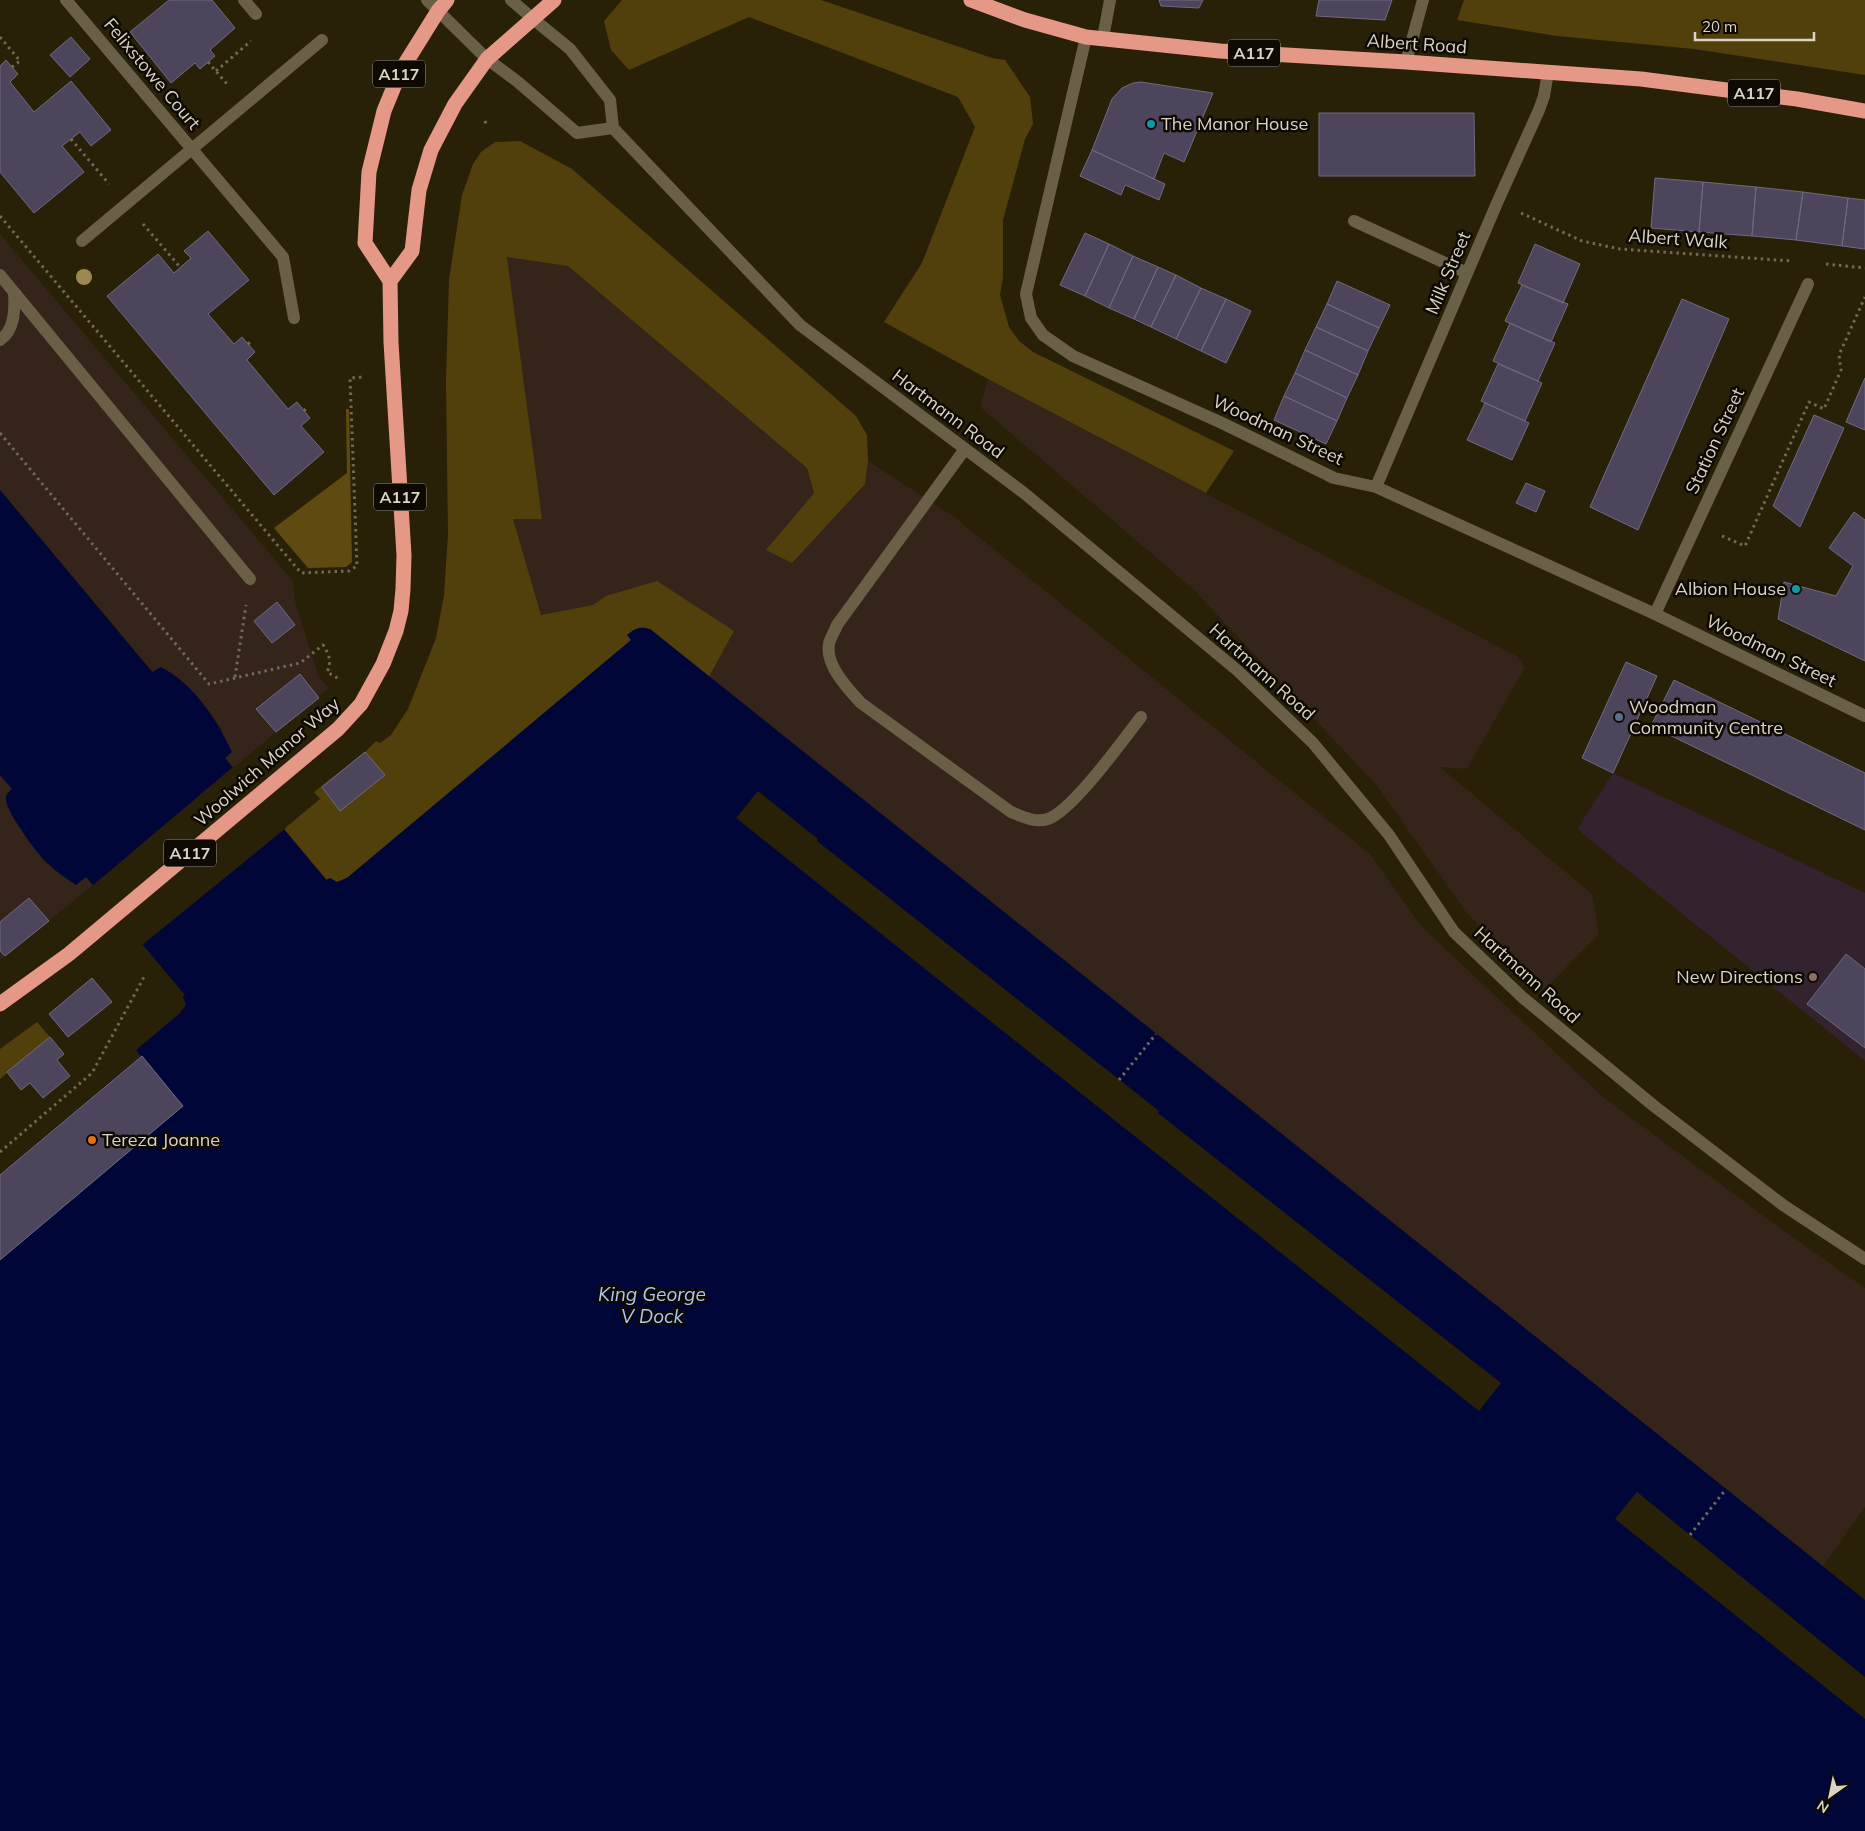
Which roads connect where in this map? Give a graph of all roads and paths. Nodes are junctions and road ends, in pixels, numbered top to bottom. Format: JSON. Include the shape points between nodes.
{"nodes":[{"id":1,"x":66,"y":0,"type":"edge"},
{"id":2,"x":244,"y":0,"type":"edge"},
{"id":3,"x":427,"y":0,"type":"edge"},
{"id":4,"x":511,"y":0,"type":"edge"},
{"id":5,"x":554,"y":0,"type":"edge"},
{"id":6,"x":971,"y":0,"type":"edge"},
{"id":7,"x":1110,"y":0,"type":"edge"},
{"id":8,"x":1423,"y":0,"type":"edge"},
{"id":9,"x":442,"y":6,"type":"edge"},
{"id":10,"x":256,"y":14,"type":"joint"},
{"id":11,"x":532,"y":18,"type":"junction"},
{"id":12,"x":0,"y":37,"type":"edge"},
{"id":13,"x":1086,"y":37,"type":"junction"},
{"id":14,"x":1102,"y":38,"type":"junction"},
{"id":15,"x":322,"y":40,"type":"dead end"},
{"id":16,"x":487,"y":58,"type":"junction"},
{"id":17,"x":1406,"y":62,"type":"junction"},
{"id":18,"x":12,"y":67,"type":"dead end"},
{"id":19,"x":216,"y":71,"type":"dead end"},
{"id":20,"x":1548,"y":72,"type":"junction"},
{"id":21,"x":1865,"y":111,"type":"edge"},
{"id":22,"x":485,"y":121,"type":"dead end"},
{"id":23,"x":487,"y":126,"type":"dead end"},
{"id":24,"x":613,"y":128,"type":"junction"},
{"id":25,"x":71,"y":138,"type":"dead end"},
{"id":26,"x":192,"y":148,"type":"junction"},
{"id":27,"x":112,"y":188,"type":"dead end"},
{"id":28,"x":1497,"y":203,"type":"junction"},
{"id":29,"x":0,"y":216,"type":"edge"},
{"id":30,"x":137,"y":218,"type":"dead end"},
{"id":31,"x":1354,"y":221,"type":"dead end"},
{"id":32,"x":82,"y":241,"type":"dead end"},
{"id":33,"x":1798,"y":262,"type":"dead end"},
{"id":34,"x":1817,"y":263,"type":"dead end"},
{"id":35,"x":180,"y":267,"type":"dead end"},
{"id":36,"x":1865,"y":268,"type":"edge"},
{"id":37,"x":1467,"y":274,"type":"junction"},
{"id":38,"x":0,"y":276,"type":"edge"},
{"id":39,"x":390,"y":281,"type":"junction"},
{"id":40,"x":1808,"y":284,"type":"dead end"},
{"id":41,"x":14,"y":293,"type":"junction"},
{"id":42,"x":1865,"y":297,"type":"edge"},
{"id":43,"x":294,"y":318,"type":"dead end"},
{"id":44,"x":0,"y":340,"type":"edge"},
{"id":45,"x":364,"y":376,"type":"dead end"},
{"id":46,"x":308,"y":406,"type":"dead end"},
{"id":47,"x":304,"y":411,"type":"dead end"},
{"id":48,"x":0,"y":433,"type":"edge"},
{"id":49,"x":965,"y":450,"type":"junction"},
{"id":50,"x":1376,"y":487,"type":"junction"},
{"id":51,"x":1696,"y":524,"type":"junction"},
{"id":52,"x":250,"y":579,"type":"joint"},
{"id":53,"x":1655,"y":614,"type":"junction"},
{"id":54,"x":235,"y":678,"type":"junction"},
{"id":55,"x":342,"y":681,"type":"dead end"},
{"id":56,"x":1865,"y":716,"type":"edge"},
{"id":57,"x":1142,"y":717,"type":"dead end"},
{"id":58,"x":144,"y":977,"type":"dead end"},
{"id":59,"x":0,"y":1004,"type":"edge"},
{"id":60,"x":1156,"y":1034,"type":"dead end"},
{"id":61,"x":1119,"y":1080,"type":"dead end"},
{"id":62,"x":0,"y":1152,"type":"edge"},
{"id":63,"x":1865,"y":1259,"type":"edge"},
{"id":64,"x":1726,"y":1489,"type":"dead end"},
{"id":65,"x":1690,"y":1535,"type":"dead end"}],
"edges":[{"from":1,"to":26,"type":"street","name":"Felixstowe Court"},
{"from":2,"to":10,"type":"street"},
{"from":3,"to":9,"type":"street"},
{"from":4,"to":11,"type":"street"},
{"from":5,"to":11,"type":"highway"},
{"from":6,"to":13,"type":"highway","name":"Albert Road","number":"A117"},
{"from":7,"to":14,"type":"street"},
{"from":8,"to":17,"type":"street"},
{"from":9,"to":16,"type":"street"},
{"from":9,"to":39,"type":"highway","number":"A117","via":[[400,72],[384,111],[370,172],[365,243]]},
{"from":10,"to":19,"type":"path","via":[[240,28],[251,41]]},
{"from":11,"to":16,"type":"highway"},
{"from":11,"to":24,"type":"street","via":[[570,49],[610,100]]},
{"from":12,"to":18,"type":"path","via":[[20,60]]},
{"from":13,"to":14,"type":"highway","name":"Albert Road","number":"A117"},
{"from":13,"to":50,"type":"street","name":"Woodman Street","via":[[1026,294],[1030,318],[1043,335],[1073,356],[1334,478]]},
{"from":14,"to":17,"type":"highway","name":"Albert Road","number":"A117","via":[[1220,51]]},
{"from":15,"to":26,"type":"street","name":"Felixstowe Court"},
{"from":16,"to":24,"type":"street","via":[[577,133]]},
{"from":16,"to":39,"type":"highway","via":[[455,104],[431,150],[419,190],[412,251]]},
{"from":17,"to":20,"type":"highway","name":"Albert Road","number":"A117"},
{"from":20,"to":21,"type":"highway","name":"Albert Road","number":"A117","via":[[1651,80]]},
{"from":20,"to":28,"type":"street","name":"Milk Street","via":[[1539,110]]},
{"from":22,"to":23,"type":"path"},
{"from":24,"to":49,"type":"street","name":"Hartmann Road","via":[[800,325]]},
{"from":25,"to":27,"type":"path"},
{"from":26,"to":32,"type":"street","name":"Felixstowe Court"},
{"from":26,"to":43,"type":"street","name":"Felixstowe Court","via":[[283,257]]},
{"from":28,"to":33,"type":"path","name":"Albert Walk","via":[[1582,241],[1620,249]]},
{"from":28,"to":37,"type":"street","name":"Milk Street"},
{"from":29,"to":45,"type":"path","via":[[301,573],[349,571],[357,566],[350,378]]},
{"from":30,"to":35,"type":"path"},
{"from":31,"to":37,"type":"street"},
{"from":34,"to":36,"type":"path"},
{"from":37,"to":50,"type":"street","name":"Milk Street"},
{"from":38,"to":41,"type":"street"},
{"from":39,"to":59,"type":"highway","name":"Woolwich Manor Way","number":"A117","via":[[390,342],[404,555],[401,611],[383,664],[360,704],[311,752],[69,954]]},
{"from":40,"to":51,"type":"street","name":"Station Street"},
{"from":41,"to":44,"type":"street","via":[[15,316]]},
{"from":41,"to":52,"type":"street"},
{"from":42,"to":51,"type":"path","via":[[1839,355],[1841,370],[1824,409],[1810,402],[1744,546]]},
{"from":46,"to":47,"type":"path"},
{"from":48,"to":54,"type":"path","via":[[209,684]]},
{"from":49,"to":57,"type":"street","via":[[837,625],[829,644],[836,673],[861,703],[1011,812],[1028,820],[1048,819],[1065,808]]},
{"from":49,"to":63,"type":"street","name":"Hartmann Road","via":[[1024,493],[1238,671],[1313,744],[1389,835],[1454,932],[1522,997],[1654,1106],[1783,1205]]},
{"from":50,"to":53,"type":"street","name":"Woodman Street"},
{"from":51,"to":53,"type":"street","name":"Station Street"},
{"from":52,"to":54,"type":"path"},
{"from":53,"to":56,"type":"street","name":"Woodman Street"},
{"from":54,"to":55,"type":"path","via":[[300,663],[323,645],[330,658],[327,672]]},
{"from":58,"to":62,"type":"path","via":[[92,1073]]},
{"from":60,"to":61,"type":"path"},
{"from":64,"to":65,"type":"path"}]}
